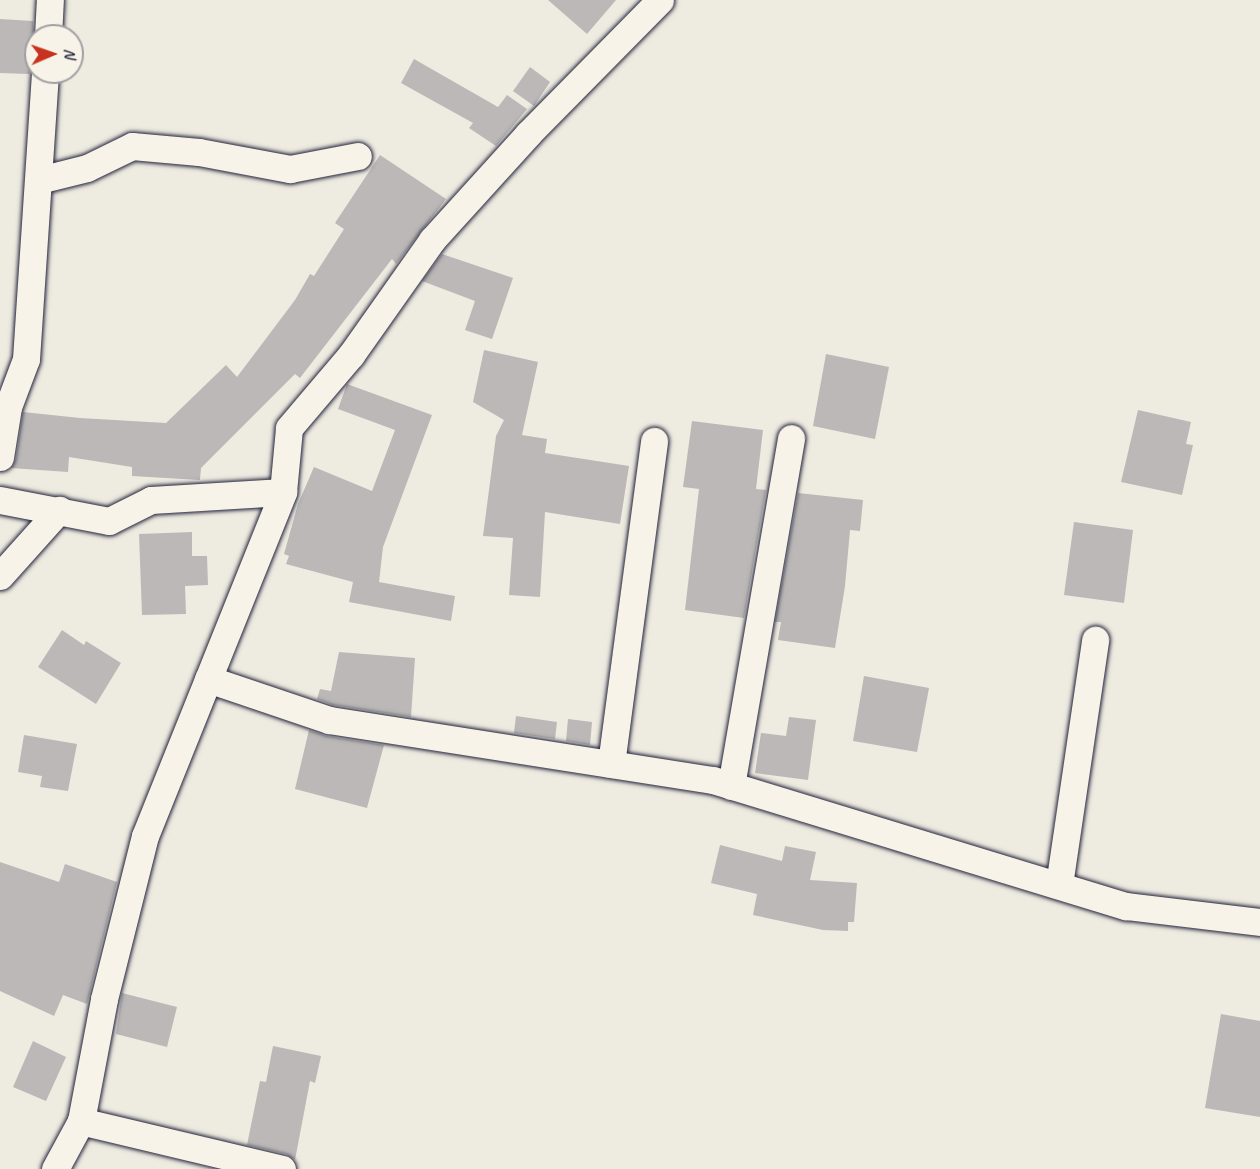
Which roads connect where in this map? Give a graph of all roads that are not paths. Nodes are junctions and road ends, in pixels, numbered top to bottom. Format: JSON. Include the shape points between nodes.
{"nodes":[{"id":1,"x":50,"y":0,"type":"edge"},
{"id":2,"x":660,"y":0,"type":"edge"},
{"id":3,"x":49,"y":24,"type":"edge"},
{"id":4,"x":44,"y":84,"type":"edge"},
{"id":5,"x":358,"y":156,"type":"dead end"},
{"id":6,"x":39,"y":180,"type":"junction"},
{"id":7,"x":791,"y":438,"type":"dead end"},
{"id":8,"x":654,"y":441,"type":"dead end"},
{"id":9,"x":0,"y":457,"type":"edge"},
{"id":10,"x":283,"y":492,"type":"junction"},
{"id":11,"x":0,"y":500,"type":"edge"},
{"id":12,"x":59,"y":510,"type":"junction"},
{"id":13,"x":0,"y":576,"type":"edge"},
{"id":14,"x":1095,"y":640,"type":"dead end"},
{"id":15,"x":208,"y":679,"type":"junction"},
{"id":16,"x":611,"y":764,"type":"junction"},
{"id":17,"x":731,"y":786,"type":"junction"},
{"id":18,"x":1059,"y":885,"type":"junction"},
{"id":19,"x":1260,"y":922,"type":"edge"},
{"id":20,"x":81,"y":1121,"type":"junction"},
{"id":21,"x":55,"y":1169,"type":"edge"},
{"id":22,"x":282,"y":1169,"type":"edge"}],
"edges":[{"from":1,"to":3,"type":"street"},
{"from":2,"to":10,"type":"street","via":[[528,134],[432,240],[351,355],[289,428]]},
{"from":4,"to":6,"type":"street"},
{"from":5,"to":6,"type":"street","via":[[290,169],[199,152],[132,146],[87,168]]},
{"from":6,"to":9,"type":"street","via":[[26,359],[8,407]]},
{"from":7,"to":17,"type":"street"},
{"from":8,"to":16,"type":"street"},
{"from":10,"to":12,"type":"street","via":[[151,500],[109,521]]},
{"from":10,"to":15,"type":"street"},
{"from":11,"to":12,"type":"street"},
{"from":12,"to":13,"type":"street"},
{"from":14,"to":18,"type":"street"},
{"from":15,"to":16,"type":"street","via":[[329,720]]},
{"from":15,"to":20,"type":"street","via":[[145,836],[104,999]]},
{"from":16,"to":17,"type":"street"},
{"from":17,"to":18,"type":"street"},
{"from":18,"to":19,"type":"street","via":[[1126,906]]},
{"from":20,"to":21,"type":"street"},
{"from":20,"to":22,"type":"street"}]}
